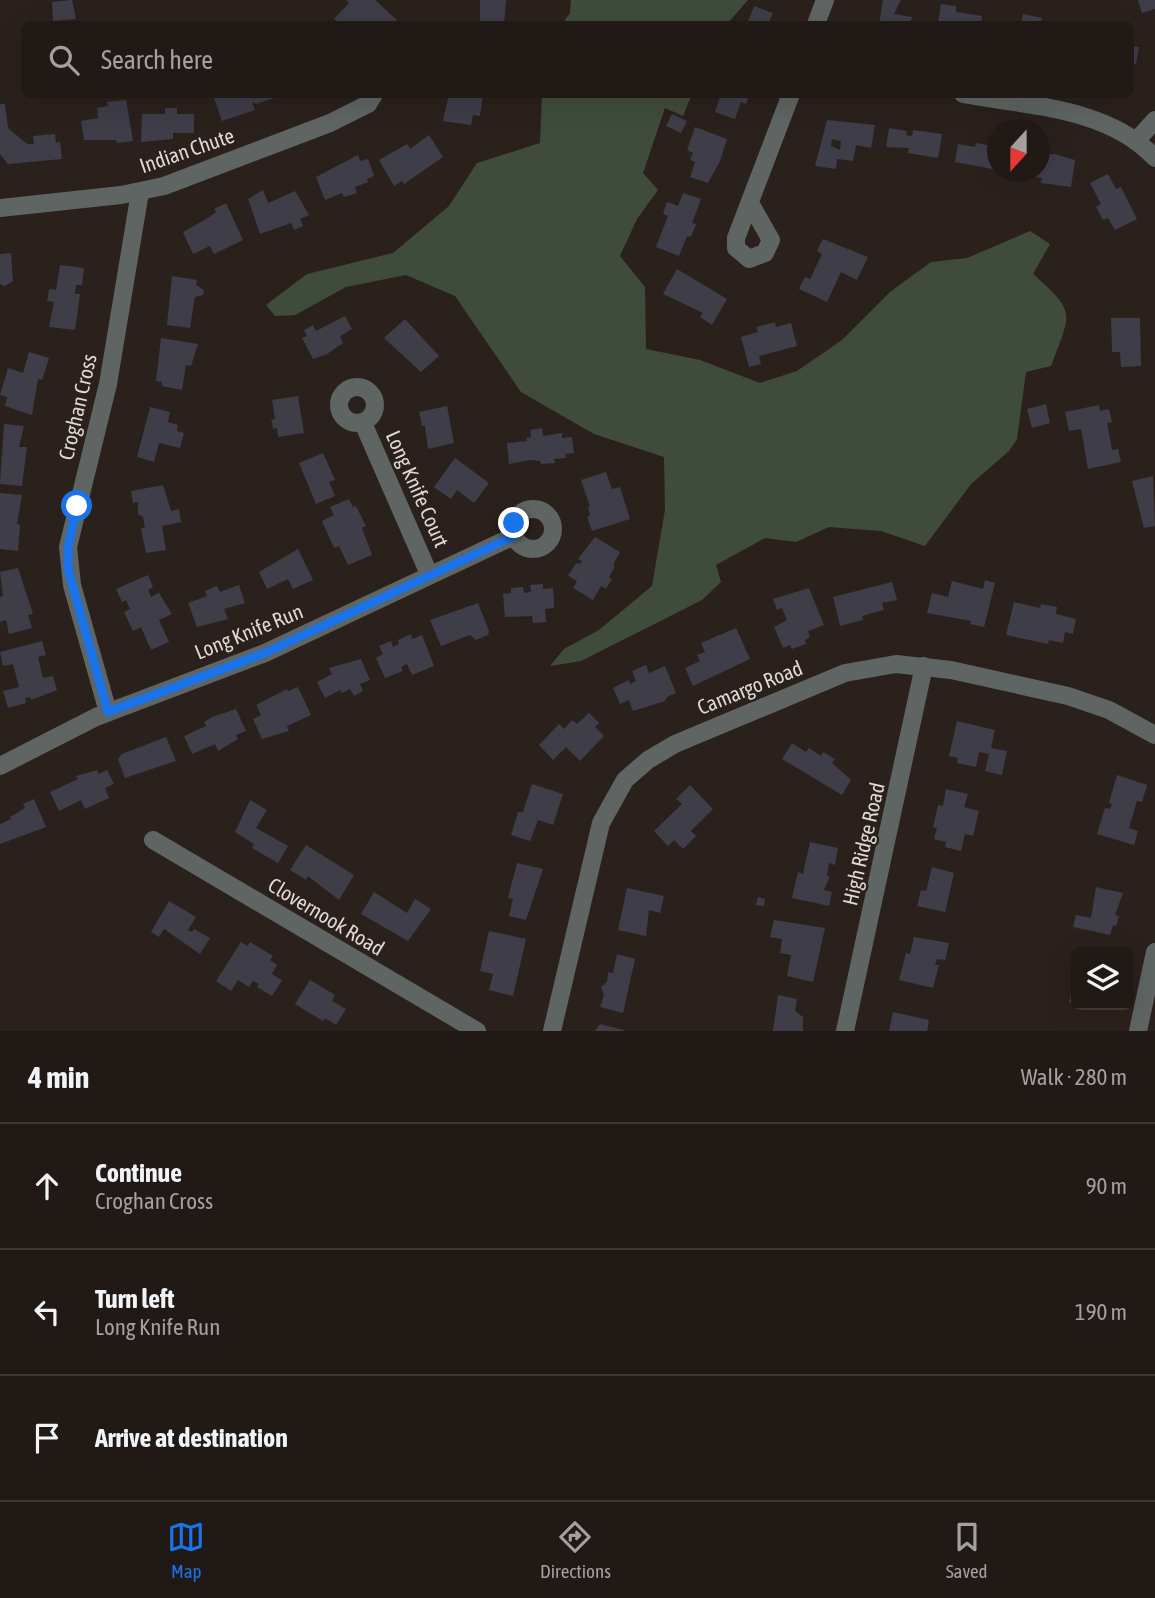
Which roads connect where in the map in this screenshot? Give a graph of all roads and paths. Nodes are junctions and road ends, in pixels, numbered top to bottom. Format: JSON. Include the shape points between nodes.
{"nodes":[{"id":1,"x":825,"y":0,"type":"edge"},
{"id":2,"x":817,"y":21,"type":"edge"},
{"id":3,"x":372,"y":98,"type":"edge"},
{"id":4,"x":789,"y":98,"type":"edge"},
{"id":5,"x":985,"y":98,"type":"edge"},
{"id":6,"x":1155,"y":120,"type":"edge"},
{"id":7,"x":1136,"y":141,"type":"junction"},
{"id":8,"x":1155,"y":158,"type":"edge"},
{"id":9,"x":140,"y":192,"type":"junction"},
{"id":10,"x":750,"y":203,"type":"dead end"},
{"id":11,"x":0,"y":208,"type":"edge"},
{"id":12,"x":363,"y":423,"type":"dead end"},
{"id":13,"x":514,"y":536,"type":"dead end"},
{"id":14,"x":429,"y":574,"type":"junction"},
{"id":15,"x":924,"y":666,"type":"junction"},
{"id":16,"x":108,"y":712,"type":"junction"},
{"id":17,"x":1155,"y":735,"type":"edge"},
{"id":18,"x":0,"y":766,"type":"edge"},
{"id":19,"x":153,"y":840,"type":"dead end"},
{"id":20,"x":1155,"y":952,"type":"edge"},
{"id":21,"x":477,"y":1031,"type":"edge"},
{"id":22,"x":552,"y":1031,"type":"edge"},
{"id":23,"x":845,"y":1031,"type":"edge"},
{"id":24,"x":1138,"y":1031,"type":"edge"}],
"edges":[{"from":1,"to":2,"type":"street"},
{"from":3,"to":9,"type":"street","name":"Indian Chute","via":[[330,123]]},
{"from":4,"to":10,"type":"street"},
{"from":5,"to":7,"type":"street","via":[[1084,116]]},
{"from":6,"to":7,"type":"street"},
{"from":7,"to":8,"type":"street"},
{"from":9,"to":11,"type":"street","name":"Indian Chute"},
{"from":9,"to":16,"type":"street","name":"Croghan Cross","via":[[108,384],[68,559]]},
{"from":12,"to":14,"type":"street","name":"Long Knife Court"},
{"from":13,"to":14,"type":"street","name":"Long Knife Run"},
{"from":14,"to":16,"type":"street","name":"Long Knife Run","via":[[265,653]]},
{"from":15,"to":17,"type":"street","name":"Camargo Road","via":[[1088,702]]},
{"from":15,"to":22,"type":"street","name":"Camargo Road","via":[[880,665],[845,673],[675,744],[635,769],[601,823]]},
{"from":15,"to":23,"type":"street","name":"High Ridge Road"},
{"from":16,"to":18,"type":"street","name":"Long Knife Run"},
{"from":19,"to":21,"type":"street","name":"Clovernook Road"},
{"from":20,"to":24,"type":"street"}]}
